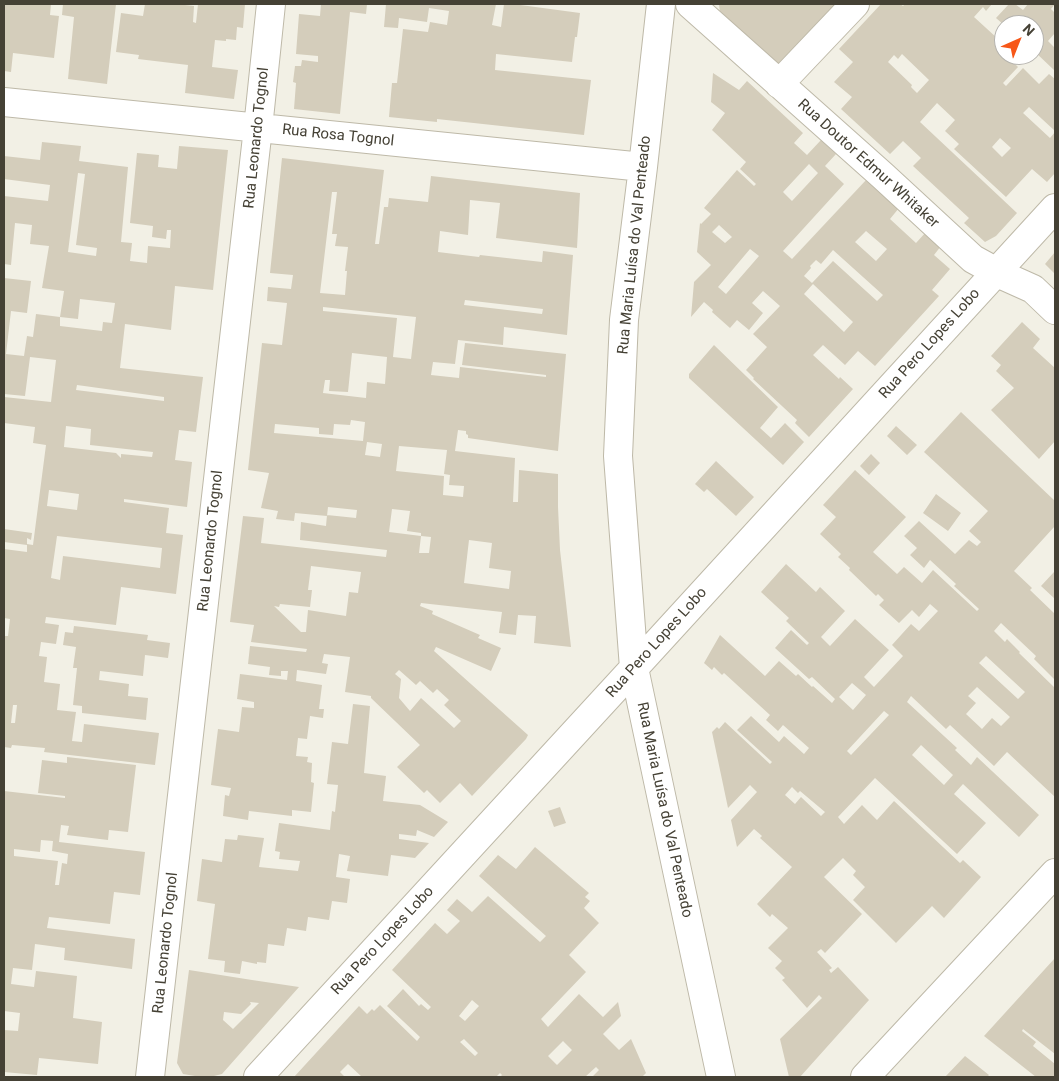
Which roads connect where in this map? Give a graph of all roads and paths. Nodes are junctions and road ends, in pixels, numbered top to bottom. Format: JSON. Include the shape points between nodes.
{"nodes":[{"id":1,"x":271,"y":4,"type":"edge"},
{"id":2,"x":661,"y":4,"type":"edge"},
{"id":3,"x":690,"y":4,"type":"edge"},
{"id":4,"x":855,"y":4,"type":"edge"},
{"id":5,"x":779,"y":84,"type":"junction"},
{"id":6,"x":4,"y":102,"type":"edge"},
{"id":7,"x":258,"y":128,"type":"junction"},
{"id":8,"x":643,"y":167,"type":"junction"},
{"id":9,"x":1055,"y":208,"type":"edge"},
{"id":10,"x":996,"y":272,"type":"junction"},
{"id":11,"x":1055,"y":310,"type":"edge"},
{"id":12,"x":634,"y":668,"type":"junction"},
{"id":13,"x":1055,"y":873,"type":"edge"},
{"id":14,"x":150,"y":1077,"type":"edge"},
{"id":15,"x":258,"y":1077,"type":"edge"},
{"id":16,"x":721,"y":1077,"type":"edge"},
{"id":17,"x":865,"y":1077,"type":"edge"}],
"edges":[{"from":1,"to":7,"type":"street","name":"Rua Leonardo Tognol"},
{"from":2,"to":8,"type":"street","name":"Rua Maria Luísa do Val Penteado"},
{"from":3,"to":5,"type":"street","name":"Rua Doutor Edmur Whitaker"},
{"from":4,"to":5,"type":"street"},
{"from":5,"to":10,"type":"street","name":"Rua Doutor Edmur Whitaker","via":[[973,259]]},
{"from":6,"to":7,"type":"street","name":"Rua Rosa Tognol"},
{"from":7,"to":8,"type":"street","name":"Rua Rosa Tognol"},
{"from":7,"to":14,"type":"street","name":"Rua Leonardo Tognol"},
{"from":8,"to":12,"type":"street","name":"Rua Maria Luísa do Val Penteado","via":[[624,320],[618,456]]},
{"from":9,"to":10,"type":"street","name":"Rua Pero Lopes Lobo"},
{"from":10,"to":11,"type":"street","name":"Rua Doutor Edmur Whitaker","via":[[1033,289]]},
{"from":10,"to":12,"type":"street","name":"Rua Pero Lopes Lobo"},
{"from":12,"to":15,"type":"street","name":"Rua Pero Lopes Lobo"},
{"from":12,"to":16,"type":"street","name":"Rua Maria Luísa do Val Penteado"},
{"from":13,"to":17,"type":"street"}]}
